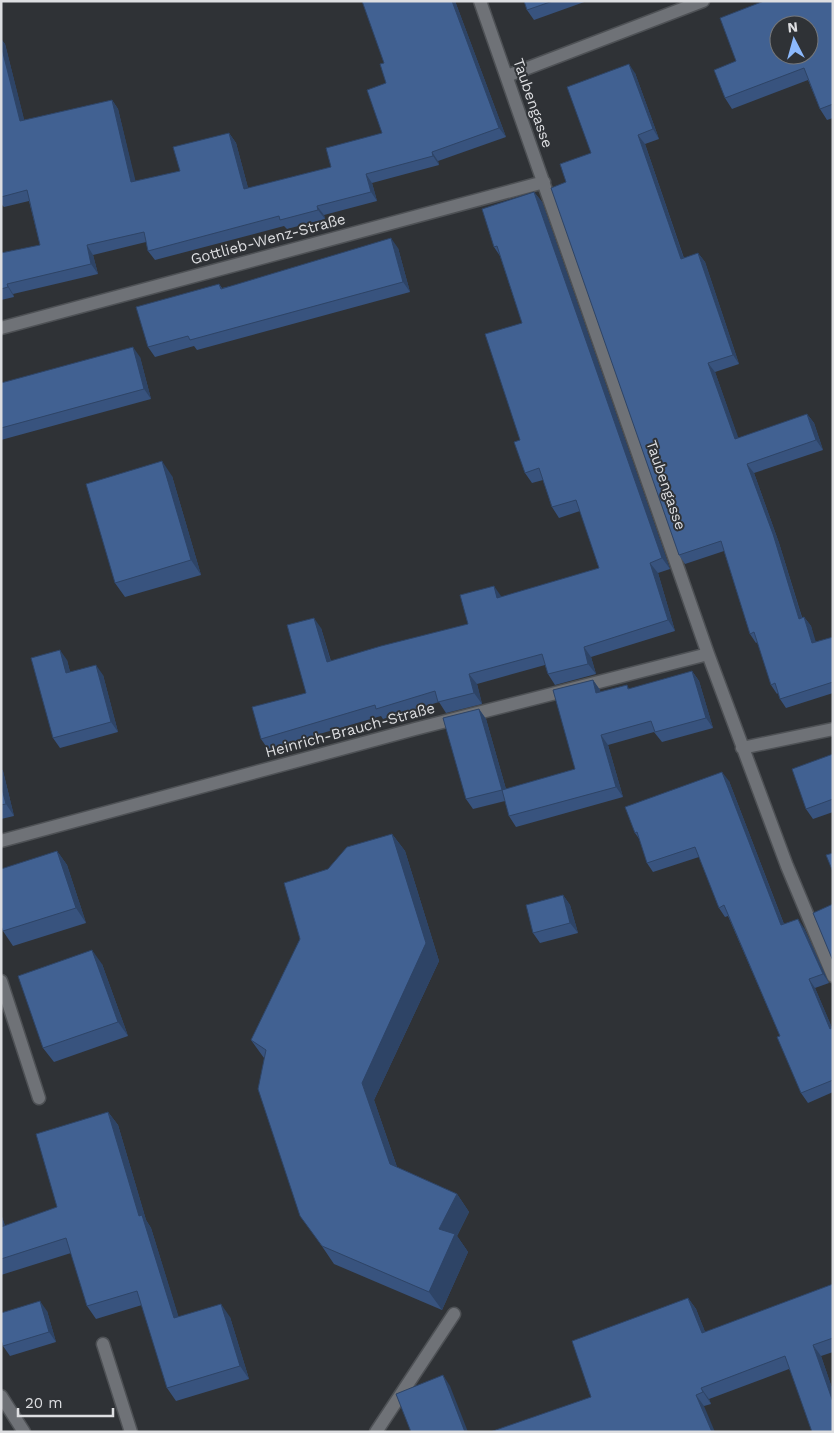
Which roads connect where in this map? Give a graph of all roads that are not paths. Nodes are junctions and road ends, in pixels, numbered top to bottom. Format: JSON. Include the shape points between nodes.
{"nodes":[{"id":1,"x":480,"y":1,"type":"edge"},
{"id":2,"x":703,"y":1,"type":"edge"},
{"id":3,"x":507,"y":76,"type":"junction"},
{"id":4,"x":544,"y":182,"type":"junction"},
{"id":5,"x":1,"y":328,"type":"edge"},
{"id":6,"x":708,"y":654,"type":"junction"},
{"id":7,"x":833,"y":729,"type":"edge"},
{"id":8,"x":742,"y":748,"type":"junction"},
{"id":9,"x":1,"y":841,"type":"edge"},
{"id":10,"x":833,"y":976,"type":"edge"},
{"id":11,"x":1,"y":981,"type":"edge"},
{"id":12,"x":38,"y":1098,"type":"dead end"},
{"id":13,"x":454,"y":1314,"type":"dead end"},
{"id":14,"x":102,"y":1344,"type":"dead end"},
{"id":15,"x":1,"y":1396,"type":"edge"},
{"id":16,"x":24,"y":1432,"type":"edge"},
{"id":17,"x":132,"y":1432,"type":"edge"},
{"id":18,"x":376,"y":1432,"type":"edge"}],
"edges":[{"from":1,"to":3,"type":"street","name":"Taubengasse"},
{"from":2,"to":3,"type":"street"},
{"from":3,"to":4,"type":"street","name":"Taubengasse"},
{"from":4,"to":5,"type":"street","name":"Gottlieb-Wenz-Straße"},
{"from":4,"to":6,"type":"street","name":"Taubengasse"},
{"from":6,"to":8,"type":"street","name":"Taubengasse"},
{"from":6,"to":9,"type":"street","name":"Heinrich-Brauch-Straße"},
{"from":7,"to":8,"type":"street"},
{"from":8,"to":10,"type":"street","name":"Taubengasse"},
{"from":11,"to":12,"type":"street"},
{"from":13,"to":18,"type":"street"},
{"from":14,"to":17,"type":"street"},
{"from":15,"to":16,"type":"street"}]}
